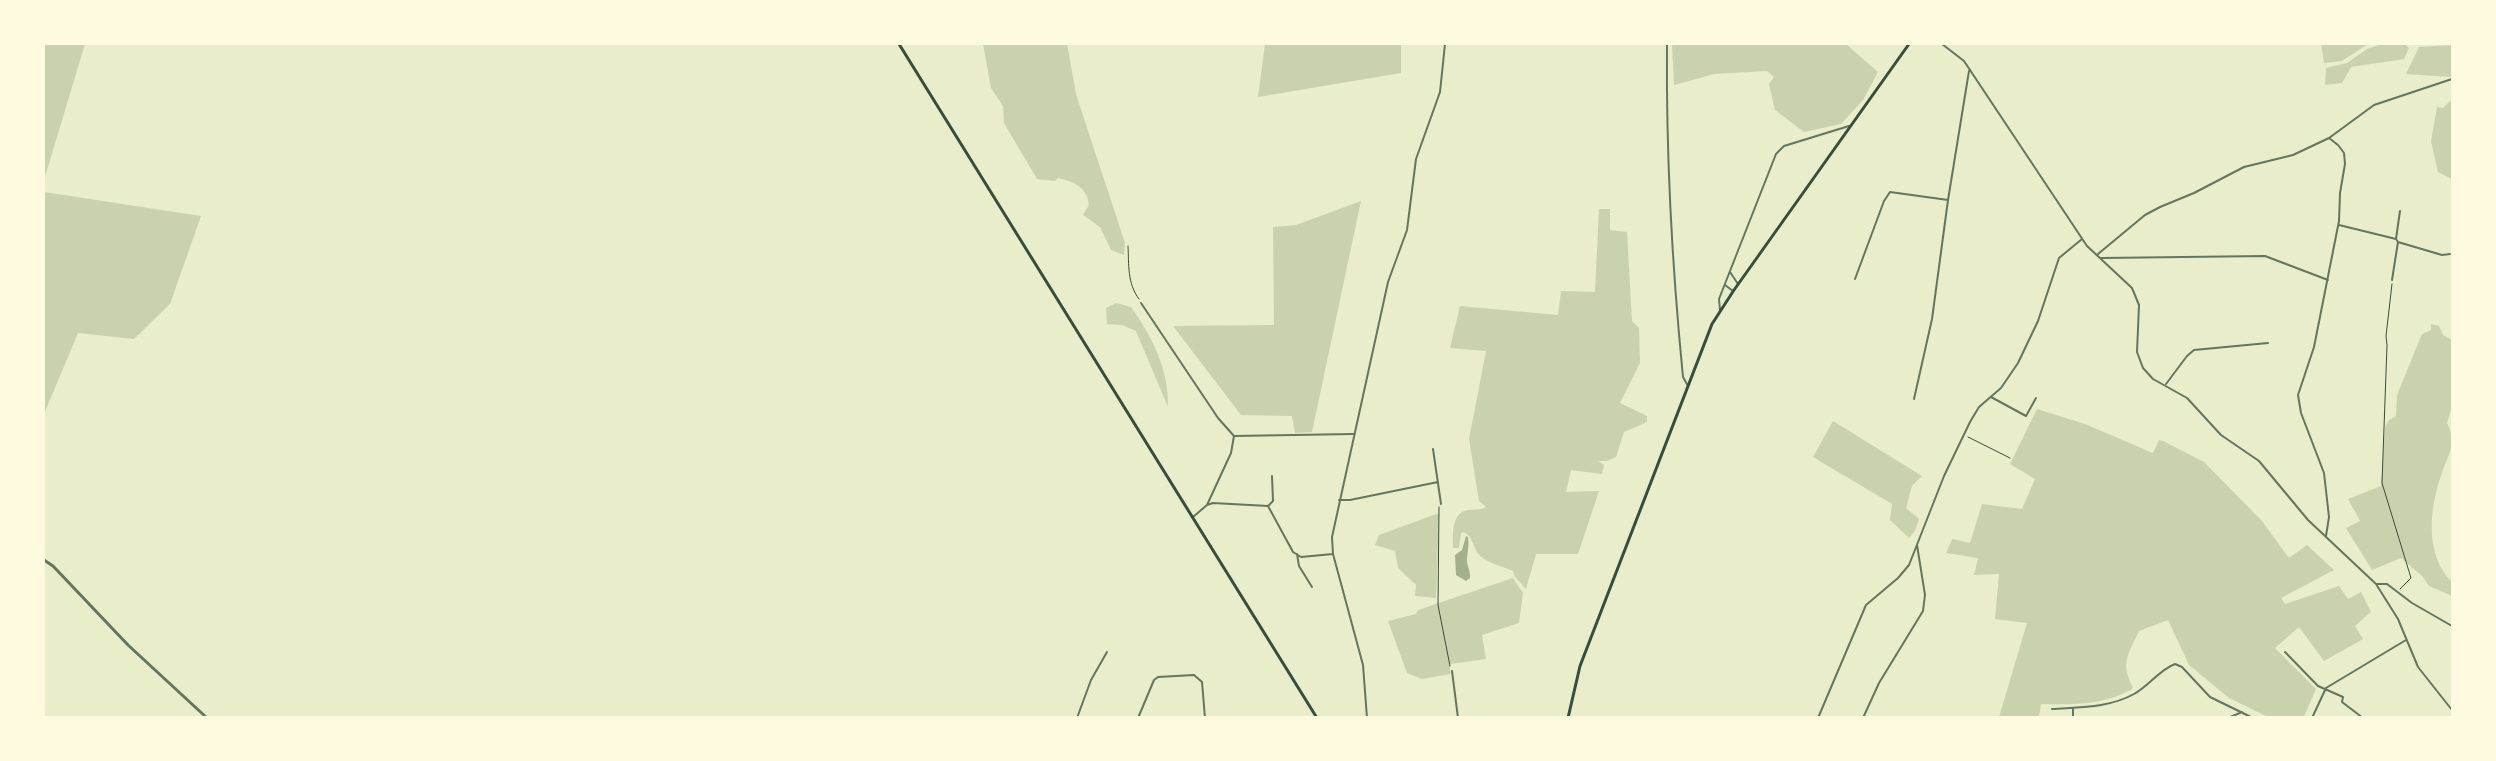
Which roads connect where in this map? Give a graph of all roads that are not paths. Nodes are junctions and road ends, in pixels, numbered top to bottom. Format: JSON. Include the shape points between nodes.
{"nodes":[{"id":1,"x":899,"y":44,"type":"edge"},
{"id":2,"x":1445,"y":44,"type":"edge"},
{"id":3,"x":1667,"y":44,"type":"edge"},
{"id":4,"x":1909,"y":44,"type":"edge"},
{"id":5,"x":1942,"y":44,"type":"edge"},
{"id":6,"x":1970,"y":71,"type":"junction"},
{"id":7,"x":2452,"y":79,"type":"edge"},
{"id":8,"x":1850,"y":126,"type":"junction"},
{"id":9,"x":1836,"y":130,"type":"junction"},
{"id":10,"x":1842,"y":138,"type":"junction"},
{"id":11,"x":2329,"y":138,"type":"junction"},
{"id":12,"x":1948,"y":200,"type":"junction"},
{"id":13,"x":2400,"y":211,"type":"dead end"},
{"id":14,"x":2338,"y":225,"type":"junction"},
{"id":15,"x":2082,"y":239,"type":"junction"},
{"id":16,"x":2397,"y":241,"type":"junction"},
{"id":17,"x":2098,"y":254,"type":"junction"},
{"id":18,"x":2450,"y":254,"type":"dead end"},
{"id":19,"x":2101,"y":258,"type":"junction"},
{"id":20,"x":1730,"y":272,"type":"junction"},
{"id":21,"x":1856,"y":279,"type":"dead end"},
{"id":22,"x":2392,"y":279,"type":"road end"},
{"id":23,"x":2328,"y":280,"type":"junction"},
{"id":24,"x":1738,"y":284,"type":"junction"},
{"id":25,"x":1725,"y":285,"type":"junction"},
{"id":26,"x":1733,"y":291,"type":"junction"},
{"id":27,"x":1142,"y":303,"type":"road end"},
{"id":28,"x":1720,"y":312,"type":"junction"},
{"id":29,"x":2268,"y":343,"type":"dead end"},
{"id":30,"x":2166,"y":384,"type":"junction"},
{"id":31,"x":1688,"y":386,"type":"junction"},
{"id":32,"x":1991,"y":397,"type":"junction"},
{"id":33,"x":2036,"y":398,"type":"dead end"},
{"id":34,"x":1914,"y":399,"type":"dead end"},
{"id":35,"x":1353,"y":434,"type":"junction"},
{"id":36,"x":1233,"y":436,"type":"junction"},
{"id":37,"x":1433,"y":449,"type":"dead end"},
{"id":38,"x":1272,"y":476,"type":"dead end"},
{"id":39,"x":1438,"y":482,"type":"junction"},
{"id":40,"x":1339,"y":500,"type":"junction"},
{"id":41,"x":1441,"y":504,"type":"road end"},
{"id":42,"x":1207,"y":505,"type":"junction"},
{"id":43,"x":1268,"y":506,"type":"junction"},
{"id":44,"x":1193,"y":517,"type":"junction"},
{"id":45,"x":2326,"y":537,"type":"junction"},
{"id":46,"x":1917,"y":545,"type":"junction"},
{"id":47,"x":1298,"y":554,"type":"junction"},
{"id":48,"x":1333,"y":554,"type":"junction"},
{"id":49,"x":44,"y":560,"type":"edge"},
{"id":50,"x":2376,"y":584,"type":"junction"},
{"id":51,"x":1312,"y":587,"type":"dead end"},
{"id":52,"x":2452,"y":626,"type":"edge"},
{"id":53,"x":2406,"y":640,"type":"junction"},
{"id":54,"x":1107,"y":652,"type":"dead end"},
{"id":55,"x":2285,"y":652,"type":"dead end"},
{"id":56,"x":1452,"y":671,"type":"road end"},
{"id":57,"x":2326,"y":688,"type":"junction"},
{"id":58,"x":2073,"y":708,"type":"junction"},
{"id":59,"x":2052,"y":709,"type":"dead end"},
{"id":60,"x":2452,"y":710,"type":"edge"},
{"id":61,"x":2242,"y":712,"type":"junction"},
{"id":62,"x":207,"y":717,"type":"edge"},
{"id":63,"x":1077,"y":717,"type":"edge"},
{"id":64,"x":1138,"y":717,"type":"edge"},
{"id":65,"x":1205,"y":717,"type":"edge"},
{"id":66,"x":1317,"y":717,"type":"edge"},
{"id":67,"x":1366,"y":717,"type":"edge"},
{"id":68,"x":1458,"y":717,"type":"edge"},
{"id":69,"x":1568,"y":717,"type":"edge"},
{"id":70,"x":1818,"y":717,"type":"edge"},
{"id":71,"x":1863,"y":717,"type":"edge"},
{"id":72,"x":2073,"y":717,"type":"edge"},
{"id":73,"x":2228,"y":717,"type":"edge"},
{"id":74,"x":2253,"y":717,"type":"edge"},
{"id":75,"x":2312,"y":717,"type":"edge"},
{"id":76,"x":2363,"y":717,"type":"edge"}],
"edges":[{"from":1,"to":44,"type":"main road"},
{"from":2,"to":35,"type":"street","via":[[1440,92],[1416,159],[1407,230],[1388,282]]},
{"from":3,"to":31,"type":"street","via":[[1666,122],[1675,299],[1683,377]]},
{"from":4,"to":8,"type":"main road"},
{"from":5,"to":6,"type":"street","via":[[1964,61]]},
{"from":6,"to":12,"type":"street"},
{"from":6,"to":15,"type":"street"},
{"from":7,"to":11,"type":"street","via":[[2374,105]]},
{"from":8,"to":9,"type":"street"},
{"from":8,"to":10,"type":"main road"},
{"from":9,"to":10,"type":"street"},
{"from":9,"to":20,"type":"street","via":[[1784,146],[1776,154]]},
{"from":10,"to":24,"type":"main road"},
{"from":11,"to":14,"type":"street","via":[[2344,153]]},
{"from":11,"to":17,"type":"street","via":[[2293,155],[2244,167],[2160,207]]},
{"from":12,"to":21,"type":"street","via":[[1890,192]]},
{"from":12,"to":34,"type":"street","via":[[1932,319]]},
{"from":13,"to":16,"type":"street"},
{"from":14,"to":16,"type":"street"},
{"from":14,"to":23,"type":"street"},
{"from":15,"to":17,"type":"street"},
{"from":15,"to":32,"type":"street","via":[[2059,258],[2038,321],[2018,363]]},
{"from":16,"to":18,"type":"street"},
{"from":16,"to":22,"type":"street"},
{"from":17,"to":19,"type":"street"},
{"from":19,"to":23,"type":"street","via":[[2265,256]]},
{"from":19,"to":30,"type":"street","via":[[2132,288],[2139,305],[2137,352],[2143,368],[2153,379]]},
{"from":20,"to":24,"type":"street"},
{"from":20,"to":25,"type":"street"},
{"from":23,"to":45,"type":"street","via":[[2314,347],[2298,395],[2324,473],[2329,517]]},
{"from":24,"to":26,"type":"main road"},
{"from":25,"to":26,"type":"street"},
{"from":25,"to":28,"type":"street","via":[[1719,299]]},
{"from":26,"to":28,"type":"main road"},
{"from":27,"to":36,"type":"street"},
{"from":28,"to":31,"type":"main road"},
{"from":29,"to":30,"type":"street","via":[[2194,350]]},
{"from":30,"to":45,"type":"street","via":[[2187,398],[2221,435],[2259,461]]},
{"from":31,"to":69,"type":"main road","via":[[1580,666]]},
{"from":32,"to":33,"type":"street","via":[[2026,416]]},
{"from":32,"to":46,"type":"street","via":[[1979,407],[1963,435]]},
{"from":35,"to":36,"type":"street"},
{"from":35,"to":40,"type":"street"},
{"from":36,"to":42,"type":"street","via":[[1231,453]]},
{"from":37,"to":39,"type":"street"},
{"from":38,"to":43,"type":"street","via":[[1273,501]]},
{"from":39,"to":40,"type":"street"},
{"from":39,"to":41,"type":"street"},
{"from":40,"to":48,"type":"street"},
{"from":42,"to":43,"type":"street"},
{"from":42,"to":44,"type":"street"},
{"from":43,"to":47,"type":"street","via":[[1293,552]]},
{"from":44,"to":66,"type":"main road"},
{"from":45,"to":50,"type":"street"},
{"from":46,"to":70,"type":"street","via":[[1898,579],[1866,605]]},
{"from":46,"to":71,"type":"street","via":[[1925,595],[1923,611]]},
{"from":47,"to":48,"type":"street"},
{"from":47,"to":51,"type":"street","via":[[1299,566]]},
{"from":48,"to":67,"type":"street","via":[[1363,665]]},
{"from":49,"to":62,"type":"street"},
{"from":50,"to":52,"type":"street","via":[[2386,584]]},
{"from":50,"to":53,"type":"street"},
{"from":53,"to":57,"type":"street"},
{"from":53,"to":60,"type":"street","via":[[2418,667]]},
{"from":54,"to":63,"type":"street"},
{"from":55,"to":57,"type":"street","via":[[2318,686]]},
{"from":56,"to":68,"type":"street"},
{"from":57,"to":75,"type":"street"},
{"from":57,"to":76,"type":"street","via":[[2343,697],[2342,702]]},
{"from":58,"to":59,"type":"street"},
{"from":58,"to":61,"type":"street","via":[[2120,701],[2175,664],[2210,697]]},
{"from":58,"to":72,"type":"street"},
{"from":61,"to":73,"type":"street"},
{"from":61,"to":74,"type":"street"},
{"from":64,"to":65,"type":"street","via":[[1154,680],[1194,675],[1202,682]]}]}
